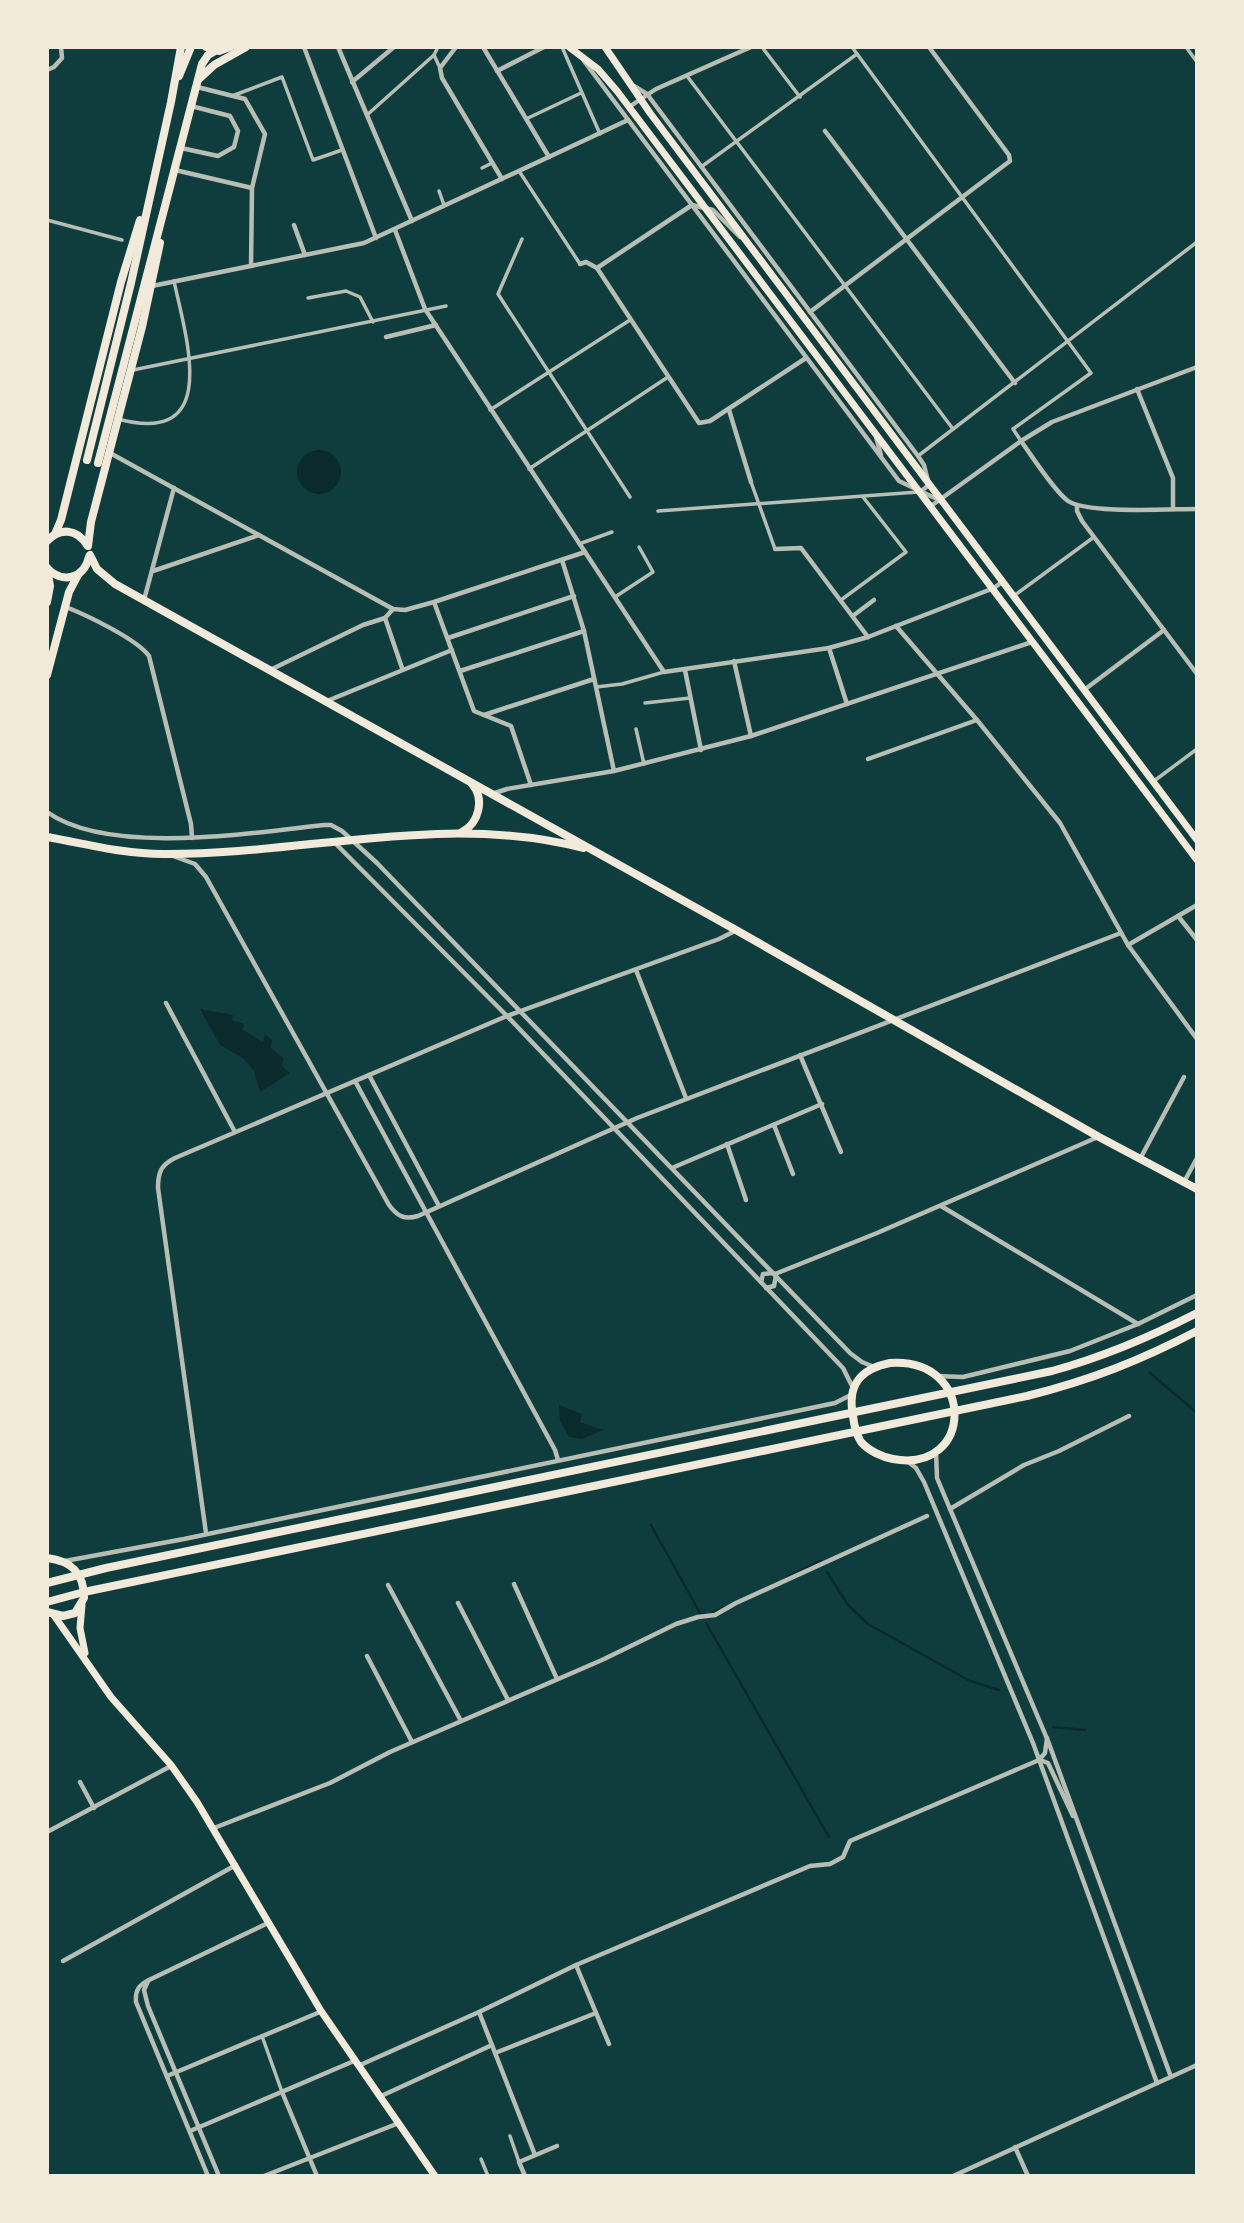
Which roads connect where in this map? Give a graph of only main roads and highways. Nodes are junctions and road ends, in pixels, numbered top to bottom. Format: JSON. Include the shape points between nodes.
{"nodes":[{"id":1,"x":181,"y":47,"type":"edge"},
{"id":2,"x":191,"y":47,"type":"edge"},
{"id":3,"x":206,"y":47,"type":"edge"},
{"id":4,"x":236,"y":47,"type":"edge"},
{"id":5,"x":246,"y":47,"type":"edge"},
{"id":6,"x":569,"y":47,"type":"edge"},
{"id":7,"x":228,"y":48,"type":"edge"},
{"id":8,"x":609,"y":48,"type":"edge"},
{"id":9,"x":215,"y":51,"type":"junction"},
{"id":10,"x":196,"y":87,"type":"junction"},
{"id":11,"x":172,"y":102,"type":"junction"},
{"id":12,"x":153,"y":177,"type":"junction"},
{"id":13,"x":172,"y":182,"type":"junction"},
{"id":14,"x":88,"y":460,"type":"dead end"},
{"id":15,"x":98,"y":463,"type":"dead end"},
{"id":16,"x":51,"y":537,"type":"edge"},
{"id":17,"x":89,"y":551,"type":"junction"},
{"id":18,"x":47,"y":568,"type":"edge"},
{"id":19,"x":78,"y":575,"type":"junction"},
{"id":20,"x":47,"y":602,"type":"edge"},
{"id":21,"x":47,"y":675,"type":"edge"},
{"id":22,"x":469,"y":782,"type":"junction"},
{"id":23,"x":492,"y":794,"type":"junction"},
{"id":24,"x":479,"y":807,"type":"junction"},
{"id":25,"x":459,"y":834,"type":"junction"},
{"id":26,"x":47,"y":837,"type":"edge"},
{"id":27,"x":1197,"y":840,"type":"edge"},
{"id":28,"x":596,"y":852,"type":"junction"},
{"id":29,"x":1197,"y":860,"type":"edge"},
{"id":30,"x":1197,"y":1189,"type":"edge"},
{"id":31,"x":1197,"y":1313,"type":"edge"},
{"id":32,"x":1197,"y":1332,"type":"edge"},
{"id":33,"x":949,"y":1393,"type":"junction"},
{"id":34,"x":954,"y":1412,"type":"junction"},
{"id":35,"x":852,"y":1413,"type":"junction"},
{"id":36,"x":856,"y":1432,"type":"junction"},
{"id":37,"x":50,"y":1557,"type":"edge"},
{"id":38,"x":78,"y":1574,"type":"junction"},
{"id":39,"x":47,"y":1583,"type":"edge"},
{"id":40,"x":84,"y":1592,"type":"junction"},
{"id":41,"x":47,"y":1602,"type":"edge"},
{"id":42,"x":82,"y":1605,"type":"junction"},
{"id":43,"x":50,"y":1613,"type":"edge"},
{"id":44,"x":88,"y":1661,"type":"junction"},
{"id":45,"x":435,"y":2176,"type":"edge"}],
"edges":[{"from":1,"to":11,"type":"main road"},
{"from":2,"to":11,"type":"main road"},
{"from":3,"to":9,"type":"main road"},
{"from":4,"to":7,"type":"main road"},
{"from":5,"to":10,"type":"main road","via":[[210,68]]},
{"from":6,"to":29,"type":"main road","via":[[602,72]]},
{"from":7,"to":9,"type":"main road"},
{"from":8,"to":27,"type":"main road","via":[[751,248]]},
{"from":9,"to":10,"type":"main road","via":[[203,62]]},
{"from":10,"to":13,"type":"main road"},
{"from":11,"to":12,"type":"main road"},
{"from":12,"to":14,"type":"main road"},
{"from":12,"to":16,"type":"main road","via":[[121,282],[62,514]]},
{"from":13,"to":15,"type":"main road"},
{"from":13,"to":17,"type":"main road","via":[[131,370],[91,522]]},
{"from":16,"to":17,"type":"main road","via":[[75,533]]},
{"from":17,"to":19,"type":"main road","via":[[86,566]]},
{"from":17,"to":22,"type":"main road","via":[[103,576],[144,601]]},
{"from":18,"to":19,"type":"main road","via":[[60,577]]},
{"from":18,"to":20,"type":"main road"},
{"from":19,"to":21,"type":"main road"},
{"from":22,"to":23,"type":"main road"},
{"from":22,"to":24,"type":"main road","via":[[476,789]]},
{"from":23,"to":24,"type":"main road"},
{"from":23,"to":28,"type":"main road"},
{"from":24,"to":25,"type":"main road","via":[[471,825]]},
{"from":25,"to":26,"type":"main road","via":[[165,855],[119,852]]},
{"from":25,"to":28,"type":"main road","via":[[533,839]]},
{"from":28,"to":30,"type":"main road"},
{"from":31,"to":33,"type":"main road","via":[[1093,1360]]},
{"from":32,"to":34,"type":"main road","via":[[1088,1380]]},
{"from":33,"to":34,"type":"main road"},
{"from":33,"to":35,"type":"main road"},
{"from":33,"to":35,"type":"main road","via":[[939,1376],[912,1363],[890,1363],[862,1376],[852,1391]]},
{"from":34,"to":36,"type":"main road"},
{"from":34,"to":36,"type":"main road","via":[[950,1438],[925,1457],[907,1460],[876,1454]]},
{"from":35,"to":36,"type":"main road"},
{"from":35,"to":38,"type":"main road"},
{"from":36,"to":40,"type":"main road"},
{"from":37,"to":38,"type":"main road","via":[[65,1561]]},
{"from":38,"to":39,"type":"main road"},
{"from":38,"to":40,"type":"main road"},
{"from":40,"to":41,"type":"main road"},
{"from":40,"to":42,"type":"main road"},
{"from":42,"to":43,"type":"main road","via":[[63,1616]]},
{"from":42,"to":44,"type":"main road","via":[[81,1637]]},
{"from":43,"to":44,"type":"main road"},
{"from":44,"to":45,"type":"main road","via":[[111,1697],[172,1765],[321,2011]]}]}
